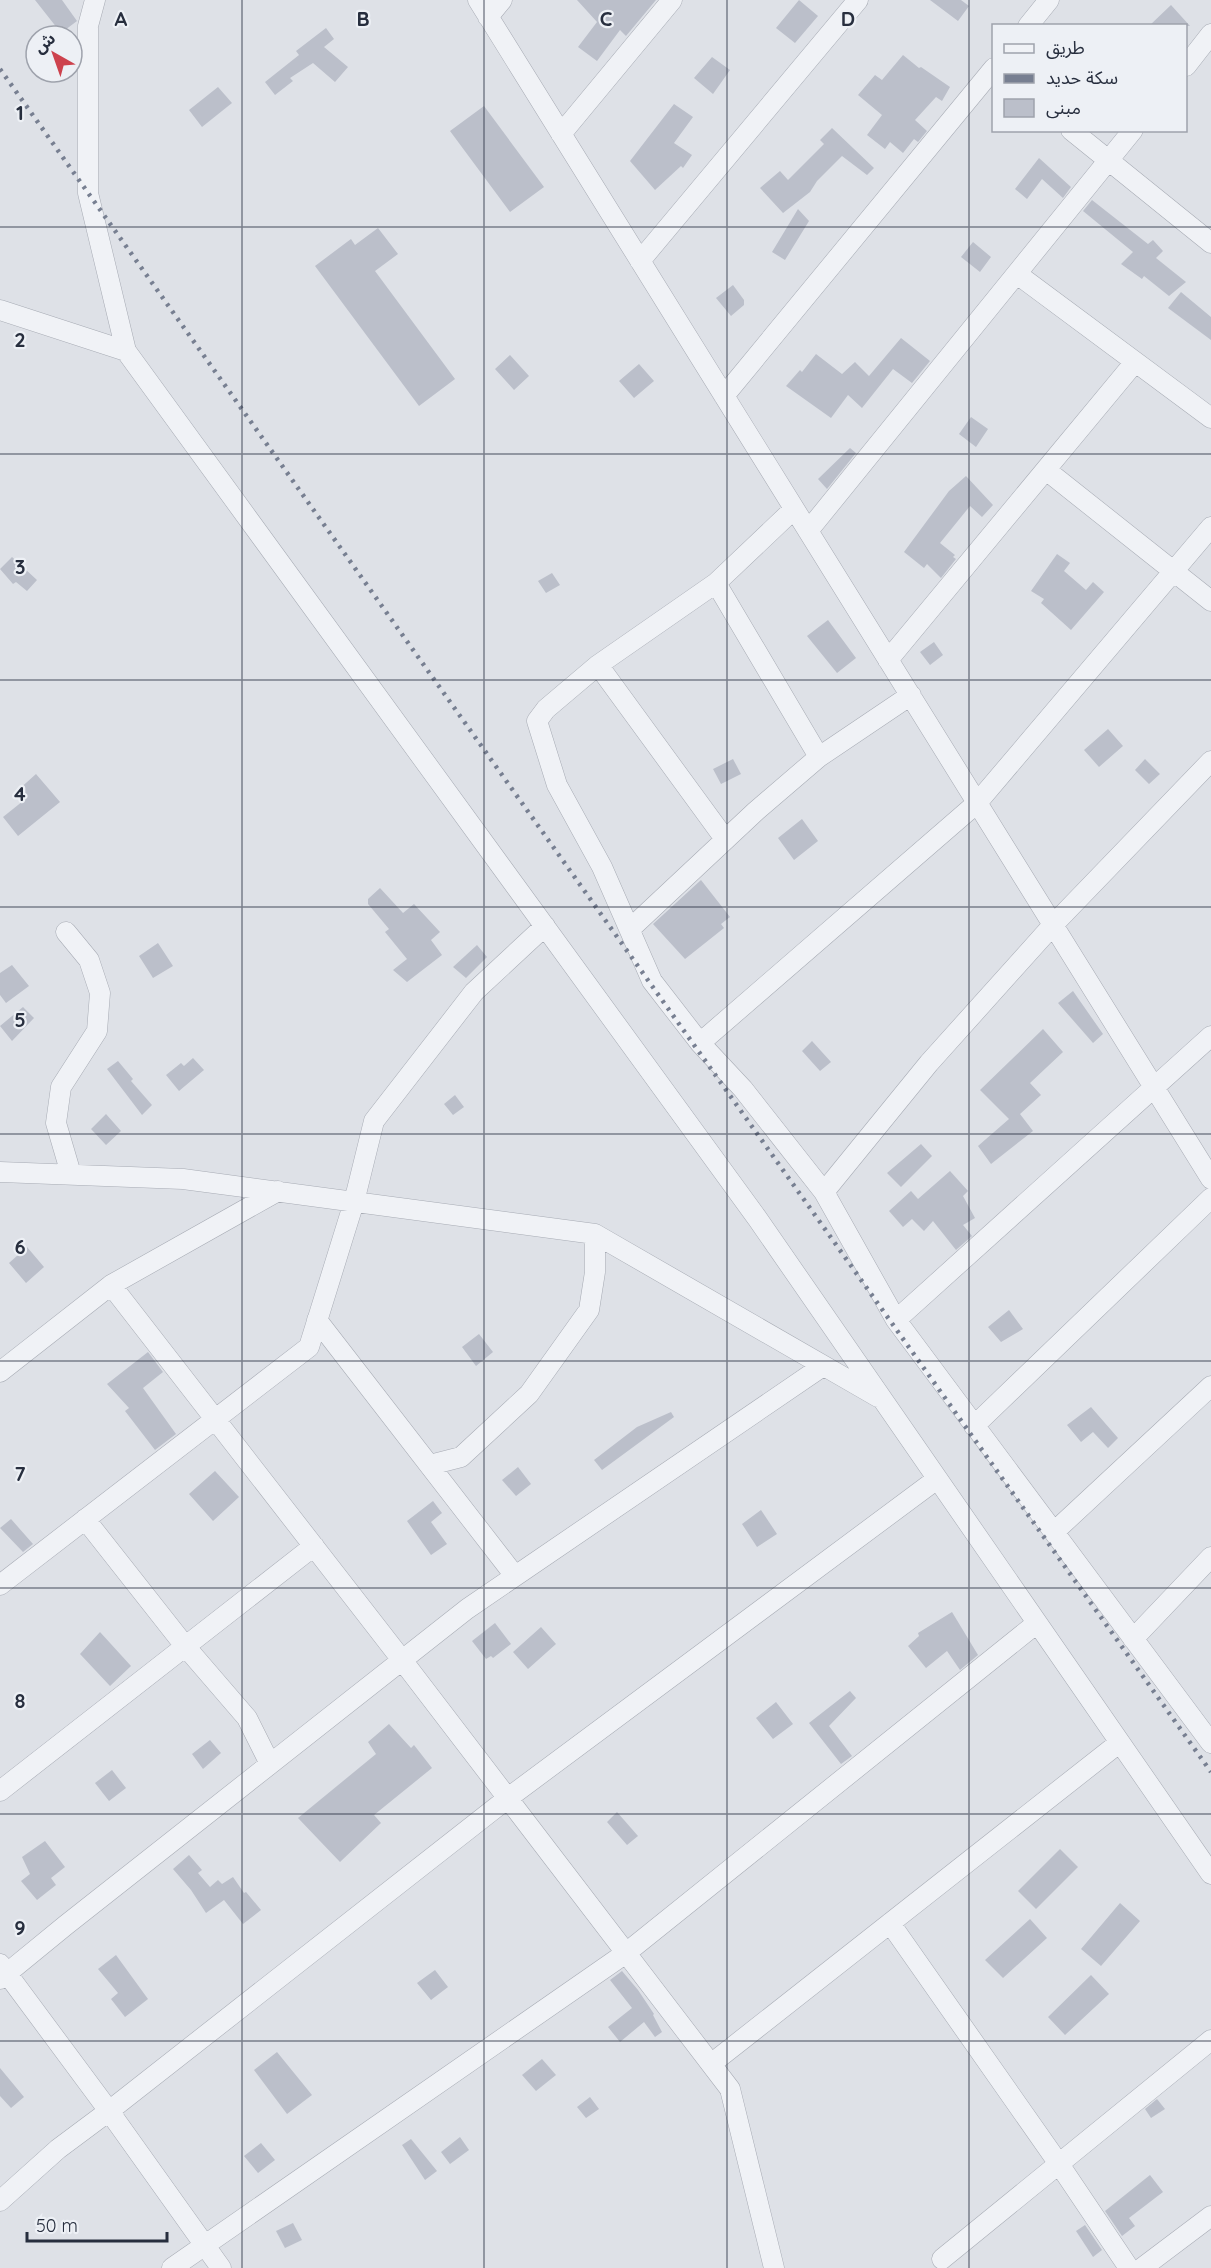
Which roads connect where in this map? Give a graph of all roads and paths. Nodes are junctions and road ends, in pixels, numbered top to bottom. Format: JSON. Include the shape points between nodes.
{"nodes":[{"id":1,"x":95,"y":0,"type":"edge"},
{"id":2,"x":502,"y":0,"type":"edge"},
{"id":3,"x":672,"y":0,"type":"edge"},
{"id":4,"x":858,"y":0,"type":"edge"},
{"id":5,"x":1049,"y":0,"type":"edge"},
{"id":6,"x":483,"y":8,"type":"edge"},
{"id":7,"x":1030,"y":24,"type":"edge"},
{"id":8,"x":1211,"y":34,"type":"edge"},
{"id":9,"x":1187,"y":64,"type":"edge"},
{"id":10,"x":992,"y":69,"type":"edge"},
{"id":11,"x":1073,"y":132,"type":"edge"},
{"id":12,"x":1131,"y":132,"type":"edge"},
{"id":13,"x":561,"y":134,"type":"junction"},
{"id":14,"x":1108,"y":161,"type":"junction"},
{"id":15,"x":1211,"y":243,"type":"edge"},
{"id":16,"x":640,"y":261,"type":"junction"},
{"id":17,"x":1017,"y":274,"type":"junction"},
{"id":18,"x":0,"y":310,"type":"edge"},
{"id":19,"x":126,"y":351,"type":"junction"},
{"id":20,"x":1135,"y":362,"type":"junction"},
{"id":21,"x":724,"y":396,"type":"junction"},
{"id":22,"x":1211,"y":418,"type":"edge"},
{"id":23,"x":1046,"y":470,"type":"junction"},
{"id":24,"x":794,"y":509,"type":"junction"},
{"id":25,"x":1211,"y":527,"type":"edge"},
{"id":26,"x":808,"y":531,"type":"junction"},
{"id":27,"x":1173,"y":571,"type":"junction"},
{"id":28,"x":716,"y":583,"type":"junction"},
{"id":29,"x":1211,"y":601,"type":"edge"},
{"id":30,"x":888,"y":660,"type":"junction"},
{"id":31,"x":598,"y":665,"type":"junction"},
{"id":32,"x":910,"y":695,"type":"junction"},
{"id":33,"x":819,"y":757,"type":"junction"},
{"id":34,"x":1211,"y":761,"type":"edge"},
{"id":35,"x":977,"y":803,"type":"junction"},
{"id":36,"x":725,"y":839,"type":"junction"},
{"id":37,"x":545,"y":926,"type":"junction"},
{"id":38,"x":1052,"y":926,"type":"junction"},
{"id":39,"x":630,"y":929,"type":"junction"},
{"id":40,"x":66,"y":932,"type":"dead end"},
{"id":41,"x":1211,"y":1036,"type":"edge"},
{"id":42,"x":700,"y":1043,"type":"junction"},
{"id":43,"x":1155,"y":1088,"type":"junction"},
{"id":44,"x":0,"y":1172,"type":"edge"},
{"id":45,"x":71,"y":1174,"type":"junction"},
{"id":46,"x":1211,"y":1179,"type":"edge"},
{"id":47,"x":278,"y":1191,"type":"junction"},
{"id":48,"x":824,"y":1192,"type":"junction"},
{"id":49,"x":1211,"y":1198,"type":"edge"},
{"id":50,"x":354,"y":1202,"type":"junction"},
{"id":51,"x":595,"y":1234,"type":"junction"},
{"id":52,"x":111,"y":1285,"type":"junction"},
{"id":53,"x":318,"y":1320,"type":"junction"},
{"id":54,"x":896,"y":1320,"type":"junction"},
{"id":55,"x":823,"y":1365,"type":"junction"},
{"id":56,"x":0,"y":1372,"type":"edge"},
{"id":57,"x":1211,"y":1386,"type":"edge"},
{"id":58,"x":883,"y":1400,"type":"junction"},
{"id":59,"x":214,"y":1418,"type":"junction"},
{"id":60,"x":974,"y":1426,"type":"junction"},
{"id":61,"x":430,"y":1465,"type":"junction"},
{"id":62,"x":937,"y":1479,"type":"junction"},
{"id":63,"x":85,"y":1519,"type":"junction"},
{"id":64,"x":1054,"y":1532,"type":"junction"},
{"id":65,"x":314,"y":1546,"type":"junction"},
{"id":66,"x":1211,"y":1557,"type":"edge"},
{"id":67,"x":515,"y":1576,"type":"junction"},
{"id":68,"x":0,"y":1585,"type":"edge"},
{"id":69,"x":1037,"y":1623,"type":"junction"},
{"id":70,"x":1133,"y":1639,"type":"junction"},
{"id":71,"x":185,"y":1646,"type":"junction"},
{"id":72,"x":402,"y":1660,"type":"junction"},
{"id":73,"x":1119,"y":1743,"type":"junction"},
{"id":74,"x":1211,"y":1743,"type":"edge"},
{"id":75,"x":270,"y":1764,"type":"junction"},
{"id":76,"x":0,"y":1791,"type":"edge"},
{"id":77,"x":508,"y":1798,"type":"junction"},
{"id":78,"x":1211,"y":1874,"type":"edge"},
{"id":79,"x":890,"y":1923,"type":"junction"},
{"id":80,"x":626,"y":1953,"type":"junction"},
{"id":81,"x":2,"y":1972,"type":"edge"},
{"id":82,"x":1211,"y":2040,"type":"edge"},
{"id":83,"x":711,"y":2064,"type":"junction"},
{"id":84,"x":109,"y":2111,"type":"junction"},
{"id":85,"x":1059,"y":2164,"type":"junction"},
{"id":86,"x":0,"y":2201,"type":"edge"},
{"id":87,"x":1211,"y":2216,"type":"edge"},
{"id":88,"x":205,"y":2245,"type":"junction"},
{"id":89,"x":942,"y":2259,"type":"dead end"},
{"id":90,"x":172,"y":2268,"type":"edge"},
{"id":91,"x":221,"y":2268,"type":"edge"},
{"id":92,"x":774,"y":2268,"type":"edge"},
{"id":93,"x":1129,"y":2268,"type":"edge"},
{"id":94,"x":1143,"y":2268,"type":"edge"}],
"edges":[{"from":1,"to":19,"type":"street","via":[[88,26],[88,193]]},
{"from":2,"to":6,"type":"street"},
{"from":3,"to":13,"type":"street"},
{"from":4,"to":16,"type":"street"},
{"from":5,"to":7,"type":"street"},
{"from":6,"to":13,"type":"street"},
{"from":8,"to":9,"type":"street"},
{"from":10,"to":21,"type":"street"},
{"from":11,"to":14,"type":"street"},
{"from":12,"to":14,"type":"street"},
{"from":13,"to":16,"type":"street"},
{"from":14,"to":15,"type":"street"},
{"from":14,"to":17,"type":"street"},
{"from":16,"to":21,"type":"street"},
{"from":17,"to":20,"type":"street"},
{"from":17,"to":26,"type":"street"},
{"from":18,"to":19,"type":"street"},
{"from":19,"to":37,"type":"street"},
{"from":20,"to":22,"type":"street"},
{"from":20,"to":23,"type":"street"},
{"from":21,"to":24,"type":"street"},
{"from":23,"to":27,"type":"street"},
{"from":23,"to":30,"type":"street"},
{"from":24,"to":26,"type":"street"},
{"from":24,"to":28,"type":"street"},
{"from":25,"to":27,"type":"street"},
{"from":26,"to":30,"type":"street"},
{"from":27,"to":29,"type":"street"},
{"from":27,"to":35,"type":"street"},
{"from":28,"to":31,"type":"street"},
{"from":28,"to":33,"type":"street"},
{"from":30,"to":32,"type":"street"},
{"from":31,"to":36,"type":"street"},
{"from":31,"to":39,"type":"street","via":[[537,721],[557,785],[602,867]]},
{"from":32,"to":33,"type":"street"},
{"from":32,"to":35,"type":"street"},
{"from":33,"to":36,"type":"street"},
{"from":34,"to":38,"type":"street"},
{"from":35,"to":38,"type":"street"},
{"from":35,"to":42,"type":"street"},
{"from":36,"to":39,"type":"street"},
{"from":37,"to":50,"type":"street","via":[[474,992],[374,1121]]},
{"from":37,"to":58,"type":"street","via":[[757,1218]]},
{"from":38,"to":43,"type":"street"},
{"from":38,"to":48,"type":"street","via":[[929,1063]]},
{"from":39,"to":42,"type":"street","via":[[652,981]]},
{"from":40,"to":45,"type":"street","via":[[89,960],[100,993],[97,1031],[61,1087],[56,1123]]},
{"from":41,"to":43,"type":"street"},
{"from":42,"to":48,"type":"street","via":[[743,1089]]},
{"from":43,"to":46,"type":"street"},
{"from":43,"to":54,"type":"street"},
{"from":44,"to":45,"type":"street"},
{"from":45,"to":47,"type":"street","via":[[183,1179]]},
{"from":47,"to":50,"type":"street"},
{"from":47,"to":52,"type":"street"},
{"from":48,"to":54,"type":"street"},
{"from":49,"to":60,"type":"street"},
{"from":50,"to":51,"type":"street"},
{"from":50,"to":53,"type":"street"},
{"from":51,"to":55,"type":"street"},
{"from":51,"to":61,"type":"street","via":[[589,1311],[529,1394],[461,1457]]},
{"from":52,"to":56,"type":"street"},
{"from":52,"to":59,"type":"street"},
{"from":53,"to":59,"type":"street","via":[[309,1347]]},
{"from":53,"to":61,"type":"street"},
{"from":54,"to":60,"type":"street"},
{"from":55,"to":58,"type":"street"},
{"from":55,"to":67,"type":"street"},
{"from":57,"to":64,"type":"street"},
{"from":58,"to":62,"type":"street"},
{"from":59,"to":63,"type":"street"},
{"from":59,"to":65,"type":"street"},
{"from":60,"to":64,"type":"street"},
{"from":61,"to":67,"type":"street"},
{"from":62,"to":69,"type":"street"},
{"from":62,"to":77,"type":"street"},
{"from":63,"to":68,"type":"street"},
{"from":63,"to":71,"type":"street"},
{"from":64,"to":70,"type":"street"},
{"from":65,"to":71,"type":"street"},
{"from":65,"to":72,"type":"street"},
{"from":66,"to":70,"type":"street"},
{"from":67,"to":72,"type":"street"},
{"from":69,"to":73,"type":"street"},
{"from":69,"to":80,"type":"street"},
{"from":70,"to":74,"type":"street"},
{"from":71,"to":75,"type":"street","via":[[247,1718]]},
{"from":71,"to":76,"type":"street"},
{"from":72,"to":75,"type":"street"},
{"from":72,"to":77,"type":"street"},
{"from":73,"to":78,"type":"street"},
{"from":73,"to":79,"type":"street"},
{"from":75,"to":81,"type":"street"},
{"from":77,"to":80,"type":"street"},
{"from":77,"to":84,"type":"street"},
{"from":79,"to":83,"type":"street"},
{"from":79,"to":85,"type":"street"},
{"from":80,"to":83,"type":"street"},
{"from":80,"to":88,"type":"street"},
{"from":81,"to":84,"type":"street"},
{"from":82,"to":85,"type":"street"},
{"from":83,"to":92,"type":"street","via":[[730,2089]]},
{"from":84,"to":86,"type":"street","via":[[58,2149]]},
{"from":84,"to":88,"type":"street"},
{"from":85,"to":89,"type":"street"},
{"from":85,"to":93,"type":"street"},
{"from":87,"to":94,"type":"street"},
{"from":88,"to":90,"type":"street"},
{"from":88,"to":91,"type":"street"}]}
